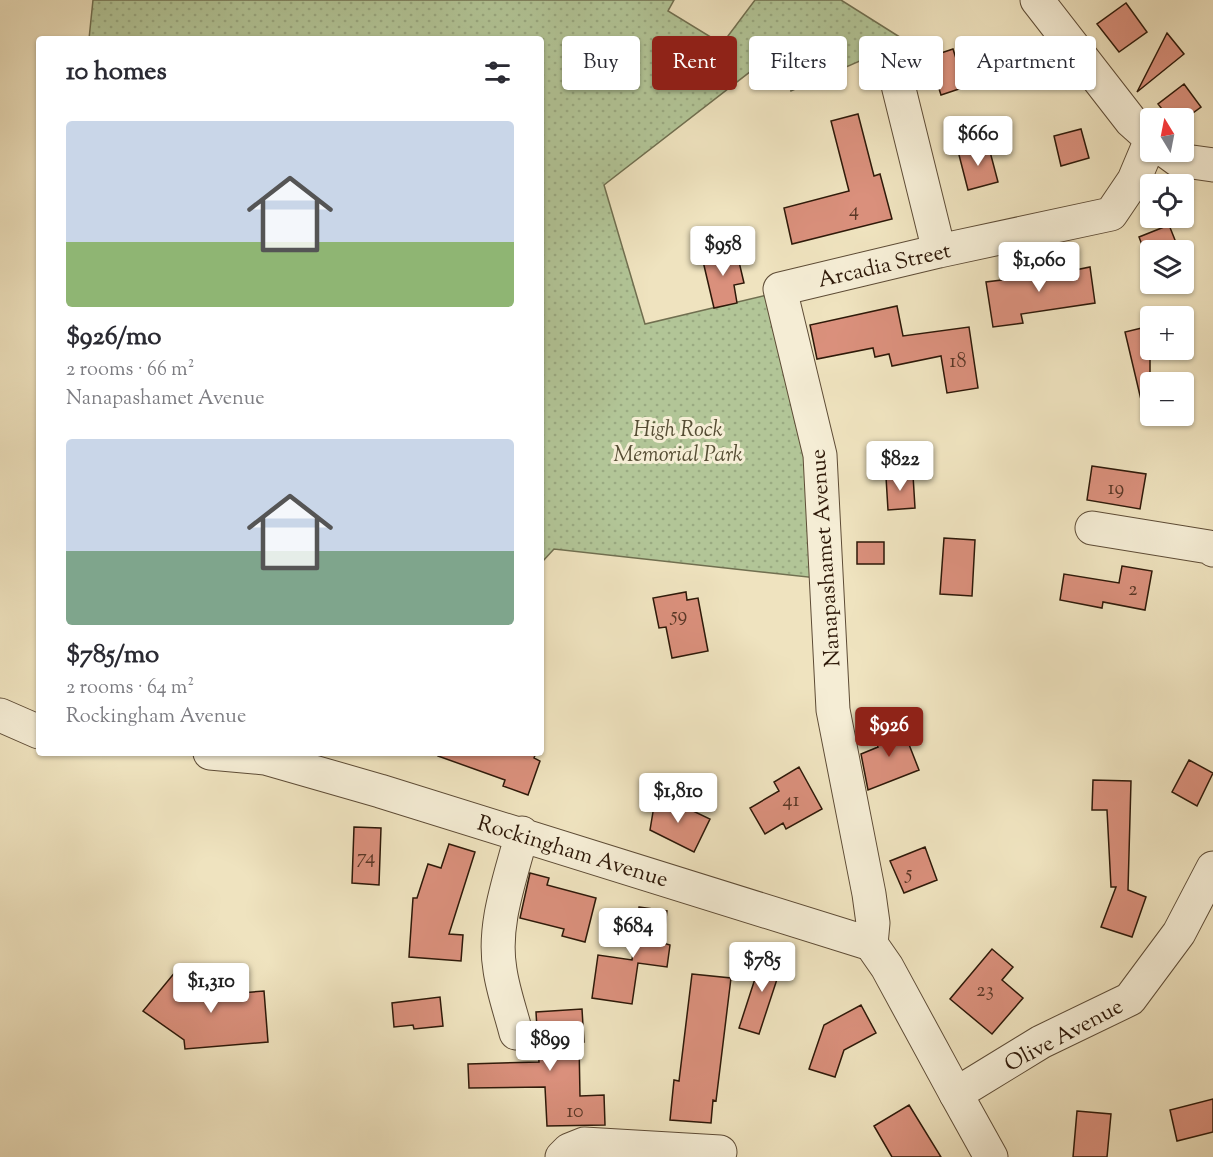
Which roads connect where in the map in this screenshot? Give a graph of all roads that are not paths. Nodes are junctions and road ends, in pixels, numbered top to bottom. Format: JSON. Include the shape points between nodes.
{"nodes":[{"id":1,"x":1037,"y":0,"type":"edge"},
{"id":2,"x":899,"y":90,"type":"edge"},
{"id":3,"x":1140,"y":130,"type":"edge"},
{"id":4,"x":1141,"y":162,"type":"edge"},
{"id":5,"x":1192,"y":162,"type":"edge"},
{"id":6,"x":1213,"y":165,"type":"edge"},
{"id":7,"x":939,"y":250,"type":"junction"},
{"id":8,"x":804,"y":387,"type":"joint"},
{"id":9,"x":1092,"y":528,"type":"dead end"},
{"id":10,"x":1213,"y":550,"type":"edge"},
{"id":11,"x":0,"y":715,"type":"edge"},
{"id":12,"x":36,"y":731,"type":"edge"},
{"id":13,"x":243,"y":756,"type":"edge"},
{"id":14,"x":522,"y":833,"type":"junction"},
{"id":15,"x":1213,"y":868,"type":"edge"},
{"id":16,"x":871,"y":944,"type":"junction"},
{"id":17,"x":516,"y":1034,"type":"dead end"},
{"id":18,"x":956,"y":1094,"type":"junction"},
{"id":19,"x":720,"y":1152,"type":"dead end"},
{"id":20,"x":562,"y":1157,"type":"edge"},
{"id":21,"x":991,"y":1157,"type":"edge"}],
"edges":[{"from":1,"to":3,"type":"street"},
{"from":2,"to":7,"type":"street"},
{"from":4,"to":7,"type":"street","name":"Arcadia Street","via":[[1111,214]]},
{"from":5,"to":6,"type":"street"},
{"from":7,"to":8,"type":"street","name":"Arcadia Street","via":[[780,289]]},
{"from":8,"to":16,"type":"street","name":"Nanapashamet Avenue","via":[[820,455],[833,710],[869,894]]},
{"from":9,"to":10,"type":"street"},
{"from":11,"to":12,"type":"street"},
{"from":13,"to":14,"type":"street","name":"Rockingham Avenue","via":[[265,758]]},
{"from":14,"to":16,"type":"street","name":"Rockingham Avenue"},
{"from":14,"to":17,"type":"street","via":[[498,939],[500,970]]},
{"from":15,"to":18,"type":"street","name":"Olive Avenue","via":[[1179,933],[1130,999],[1041,1042]]},
{"from":16,"to":18,"type":"street"},
{"from":18,"to":21,"type":"street"},
{"from":19,"to":20,"type":"street","via":[[584,1144]]}]}
